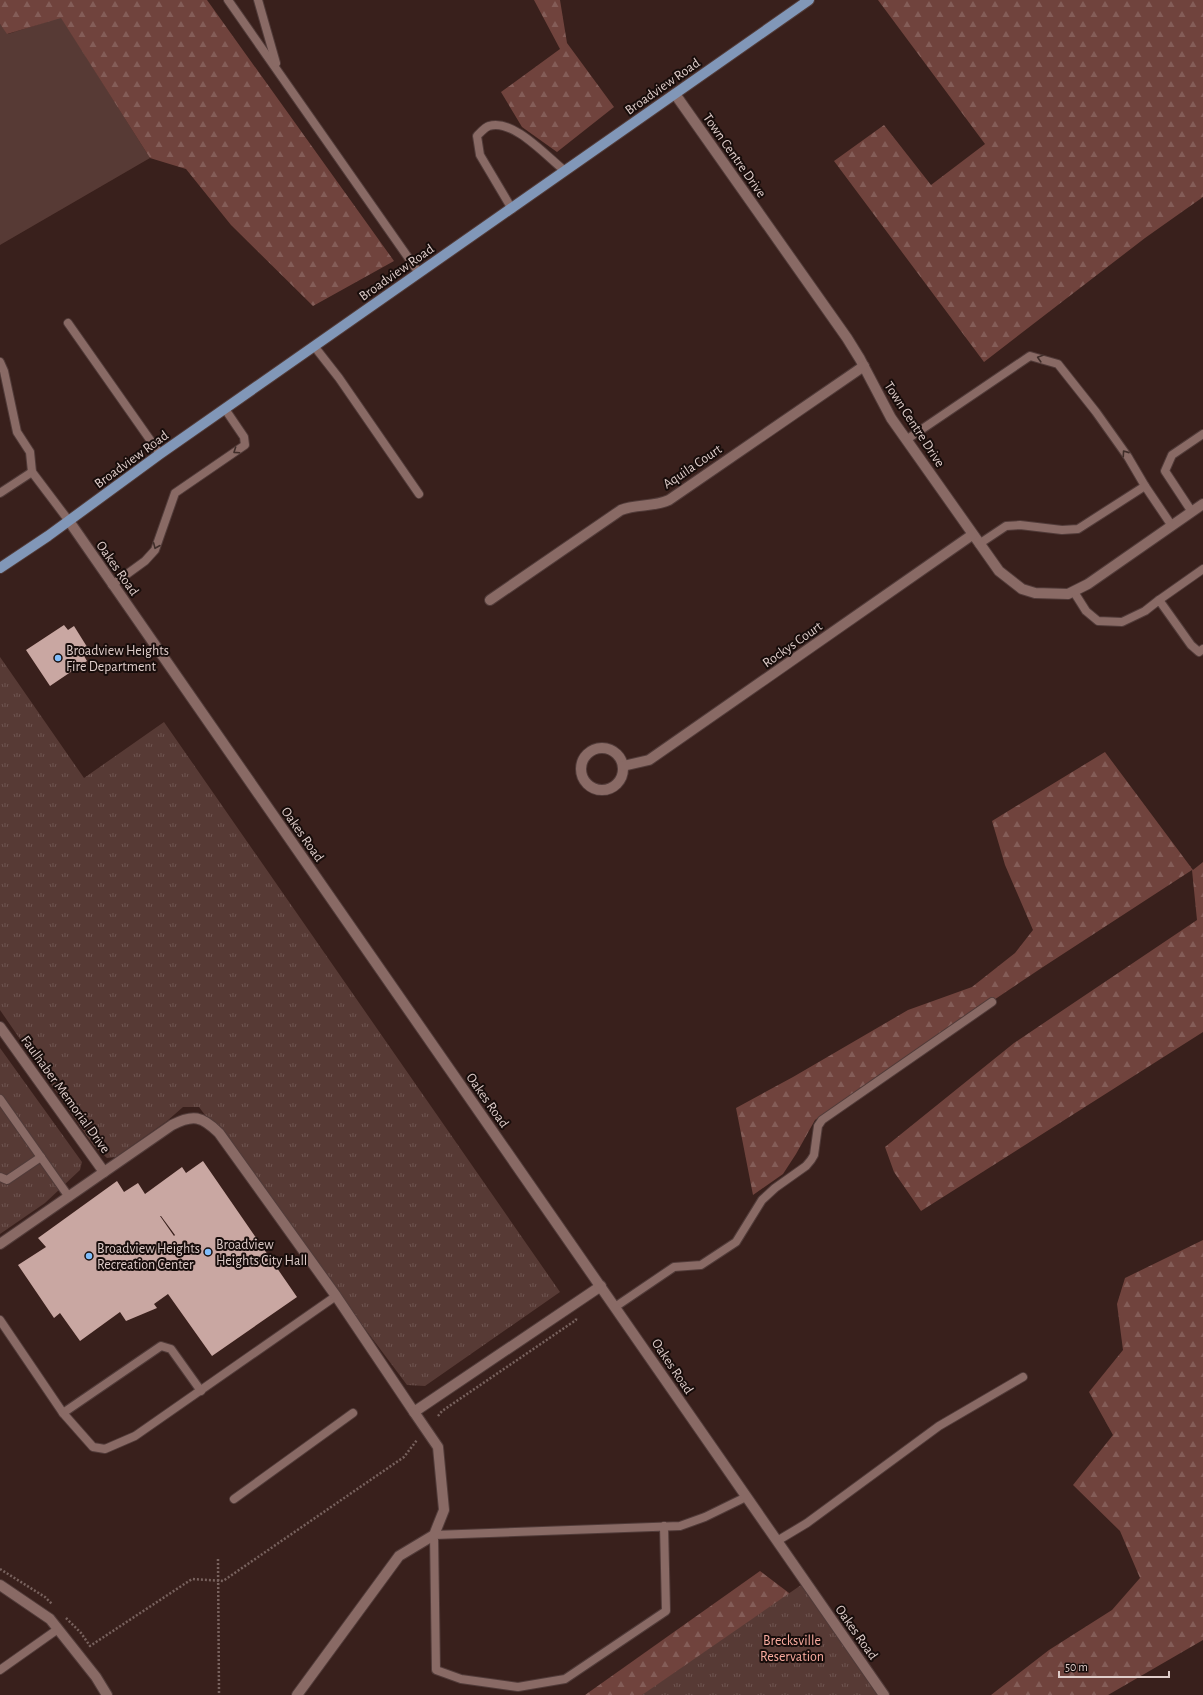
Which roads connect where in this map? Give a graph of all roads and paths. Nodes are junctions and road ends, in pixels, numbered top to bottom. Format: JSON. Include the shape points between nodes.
{"nodes":[{"id":1,"x":228,"y":0,"type":"edge"},
{"id":2,"x":258,"y":0,"type":"edge"},
{"id":3,"x":809,"y":0,"type":"edge"},
{"id":4,"x":277,"y":68,"type":"junction"},
{"id":5,"x":675,"y":94,"type":"junction"},
{"id":6,"x":565,"y":171,"type":"junction"},
{"id":7,"x":512,"y":209,"type":"junction"},
{"id":8,"x":419,"y":273,"type":"junction"},
{"id":9,"x":68,"y":323,"type":"dead end"},
{"id":10,"x":314,"y":346,"type":"junction"},
{"id":11,"x":0,"y":362,"type":"edge"},
{"id":12,"x":864,"y":366,"type":"junction"},
{"id":13,"x":225,"y":409,"type":"junction"},
{"id":14,"x":1203,"y":434,"type":"edge"},
{"id":15,"x":906,"y":440,"type":"junction"},
{"id":16,"x":160,"y":454,"type":"junction"},
{"id":17,"x":32,"y":472,"type":"junction"},
{"id":18,"x":1145,"y":486,"type":"junction"},
{"id":19,"x":0,"y":493,"type":"edge"},
{"id":20,"x":419,"y":494,"type":"dead end"},
{"id":21,"x":1203,"y":504,"type":"edge"},
{"id":22,"x":1192,"y":512,"type":"junction"},
{"id":23,"x":69,"y":521,"type":"junction"},
{"id":24,"x":1172,"y":526,"type":"junction"},
{"id":25,"x":972,"y":535,"type":"junction"},
{"id":26,"x":979,"y":544,"type":"junction"},
{"id":27,"x":0,"y":568,"type":"edge"},
{"id":28,"x":1203,"y":569,"type":"edge"},
{"id":29,"x":112,"y":585,"type":"junction"},
{"id":30,"x":1074,"y":592,"type":"junction"},
{"id":31,"x":490,"y":600,"type":"dead end"},
{"id":32,"x":1159,"y":600,"type":"junction"},
{"id":33,"x":1203,"y":649,"type":"edge"},
{"id":34,"x":623,"y":766,"type":"junction"},
{"id":35,"x":992,"y":1002,"type":"dead end"},
{"id":36,"x":0,"y":1027,"type":"edge"},
{"id":37,"x":0,"y":1100,"type":"edge"},
{"id":38,"x":41,"y":1157,"type":"junction"},
{"id":39,"x":104,"y":1172,"type":"junction"},
{"id":40,"x":0,"y":1177,"type":"edge"},
{"id":41,"x":69,"y":1197,"type":"junction"},
{"id":42,"x":0,"y":1244,"type":"edge"},
{"id":43,"x":601,"y":1286,"type":"junction"},
{"id":44,"x":336,"y":1296,"type":"junction"},
{"id":45,"x":615,"y":1307,"type":"junction"},
{"id":46,"x":576,"y":1316,"type":"dead end"},
{"id":47,"x":0,"y":1320,"type":"edge"},
{"id":48,"x":1023,"y":1377,"type":"dead end"},
{"id":49,"x":201,"y":1391,"type":"junction"},
{"id":50,"x":414,"y":1412,"type":"junction"},
{"id":51,"x":63,"y":1413,"type":"junction"},
{"id":52,"x":353,"y":1413,"type":"dead end"},
{"id":53,"x":438,"y":1416,"type":"dead end"},
{"id":54,"x":417,"y":1440,"type":"dead end"},
{"id":55,"x":746,"y":1497,"type":"junction"},
{"id":56,"x":234,"y":1499,"type":"dead end"},
{"id":57,"x":664,"y":1526,"type":"junction"},
{"id":58,"x":434,"y":1535,"type":"junction"},
{"id":59,"x":777,"y":1541,"type":"junction"},
{"id":60,"x":218,"y":1559,"type":"dead end"},
{"id":61,"x":0,"y":1569,"type":"edge"},
{"id":62,"x":218,"y":1581,"type":"junction"},
{"id":63,"x":0,"y":1585,"type":"edge"},
{"id":64,"x":55,"y":1607,"type":"dead end"},
{"id":65,"x":60,"y":1612,"type":"dead end"},
{"id":66,"x":58,"y":1629,"type":"junction"},
{"id":67,"x":0,"y":1670,"type":"edge"},
{"id":68,"x":107,"y":1695,"type":"edge"},
{"id":69,"x":219,"y":1695,"type":"edge"},
{"id":70,"x":297,"y":1695,"type":"edge"},
{"id":71,"x":884,"y":1695,"type":"edge"}],
"edges":[{"from":1,"to":4,"type":"lane"},
{"from":2,"to":4,"type":"lane"},
{"from":3,"to":5,"type":"main road","name":"Broadview Road"},
{"from":4,"to":8,"type":"lane"},
{"from":5,"to":6,"type":"main road","name":"Broadview Road"},
{"from":5,"to":12,"type":"street","name":"Town Centre Drive","via":[[847,338]]},
{"from":6,"to":7,"type":"main road","name":"Broadview Road"},
{"from":6,"to":7,"type":"lane","via":[[528,139],[505,125],[488,126],[477,136],[480,155]]},
{"from":7,"to":8,"type":"main road","name":"Broadview Road"},
{"from":8,"to":10,"type":"main road","name":"Broadview Road"},
{"from":9,"to":16,"type":"lane"},
{"from":10,"to":13,"type":"main road","name":"Broadview Road"},
{"from":10,"to":20,"type":"lane"},
{"from":11,"to":17,"type":"lane","via":[[17,432],[30,452]]},
{"from":12,"to":15,"type":"street","name":"Town Centre Drive","via":[[883,404]]},
{"from":12,"to":31,"type":"street","name":"Aquila Court","via":[[669,500],[620,510]]},
{"from":13,"to":16,"type":"main road","name":"Broadview Road"},
{"from":13,"to":29,"type":"lane","one_way":true,"via":[[244,436],[245,445],[175,493],[155,550],[145,561]]},
{"from":14,"to":22,"type":"lane","via":[[1172,455],[1165,471]]},
{"from":18,"to":15,"type":"lane","one_way":true,"via":[[1096,412],[1058,364],[1030,356]]},
{"from":15,"to":25,"type":"street","name":"Town Centre Drive"},
{"from":16,"to":23,"type":"main road","name":"Broadview Road"},
{"from":17,"to":19,"type":"lane"},
{"from":17,"to":23,"type":"lane"},
{"from":18,"to":24,"type":"lane"},
{"from":18,"to":26,"type":"lane","via":[[1078,529],[1006,526]]},
{"from":21,"to":22,"type":"street","name":"Town Centre Drive"},
{"from":22,"to":24,"type":"street","name":"Town Centre Drive"},
{"from":23,"to":27,"type":"main road","name":"Broadview Road"},
{"from":23,"to":29,"type":"street","name":"Oakes Road"},
{"from":24,"to":30,"type":"street","name":"Town Centre Drive"},
{"from":25,"to":26,"type":"street","name":"Town Centre Drive"},
{"from":25,"to":34,"type":"street","name":"Rockys Court","via":[[650,760]]},
{"from":26,"to":30,"type":"street","name":"Town Centre Drive","via":[[999,571],[1022,589],[1052,595]]},
{"from":28,"to":32,"type":"lane"},
{"from":29,"to":43,"type":"street","name":"Oakes Road"},
{"from":30,"to":32,"type":"lane","via":[[1086,611],[1098,621],[1122,622],[1145,611]]},
{"from":32,"to":33,"type":"lane","via":[[1190,644],[1199,652]]},
{"from":34,"to":34,"type":"street","via":[[617,754],[611,750],[597,748],[586,756],[580,769],[584,782],[603,791],[616,786],[623,774]]},
{"from":35,"to":45,"type":"lane","via":[[822,1120],[818,1126],[811,1160],[762,1200],[736,1242],[701,1265],[674,1267]]},
{"from":36,"to":39,"type":"street","name":"Faulhaber Memorial Drive"},
{"from":37,"to":38,"type":"lane"},
{"from":38,"to":40,"type":"lane","via":[[7,1180]]},
{"from":38,"to":41,"type":"lane"},
{"from":39,"to":41,"type":"street","name":"Faulhaber Memorial Drive"},
{"from":39,"to":44,"type":"street","via":[[172,1125],[190,1118],[199,1118],[219,1134]]},
{"from":41,"to":42,"type":"street","name":"Faulhaber Memorial Drive"},
{"from":43,"to":45,"type":"street","name":"Oakes Road"},
{"from":43,"to":50,"type":"street"},
{"from":44,"to":49,"type":"lane"},
{"from":44,"to":50,"type":"street"},
{"from":45,"to":55,"type":"street","name":"Oakes Road"},
{"from":46,"to":53,"type":"path","via":[[576,1320]]},
{"from":47,"to":51,"type":"lane"},
{"from":48,"to":59,"type":"lane","via":[[939,1426],[808,1523]]},
{"from":49,"to":51,"type":"lane","via":[[135,1436],[104,1449],[93,1447]]},
{"from":49,"to":51,"type":"lane","via":[[171,1349],[161,1346]]},
{"from":50,"to":58,"type":"street","via":[[438,1447],[444,1510]]},
{"from":52,"to":56,"type":"lane"},
{"from":54,"to":62,"type":"path","via":[[404,1457],[223,1581]]},
{"from":55,"to":57,"type":"lane","via":[[680,1526]]},
{"from":55,"to":59,"type":"street","name":"Oakes Road"},
{"from":57,"to":58,"type":"lane"},
{"from":57,"to":58,"type":"lane","via":[[666,1611],[565,1679],[518,1688],[460,1679],[436,1670]]},
{"from":58,"to":70,"type":"street","via":[[399,1556]]},
{"from":59,"to":71,"type":"street","name":"Oakes Road"},
{"from":60,"to":62,"type":"path"},
{"from":61,"to":64,"type":"path","via":[[45,1597]]},
{"from":62,"to":65,"type":"path","via":[[192,1579],[90,1646],[82,1633]]},
{"from":62,"to":69,"type":"path"},
{"from":63,"to":66,"type":"street","via":[[50,1619]]},
{"from":66,"to":67,"type":"lane"},
{"from":66,"to":68,"type":"street"}]}
